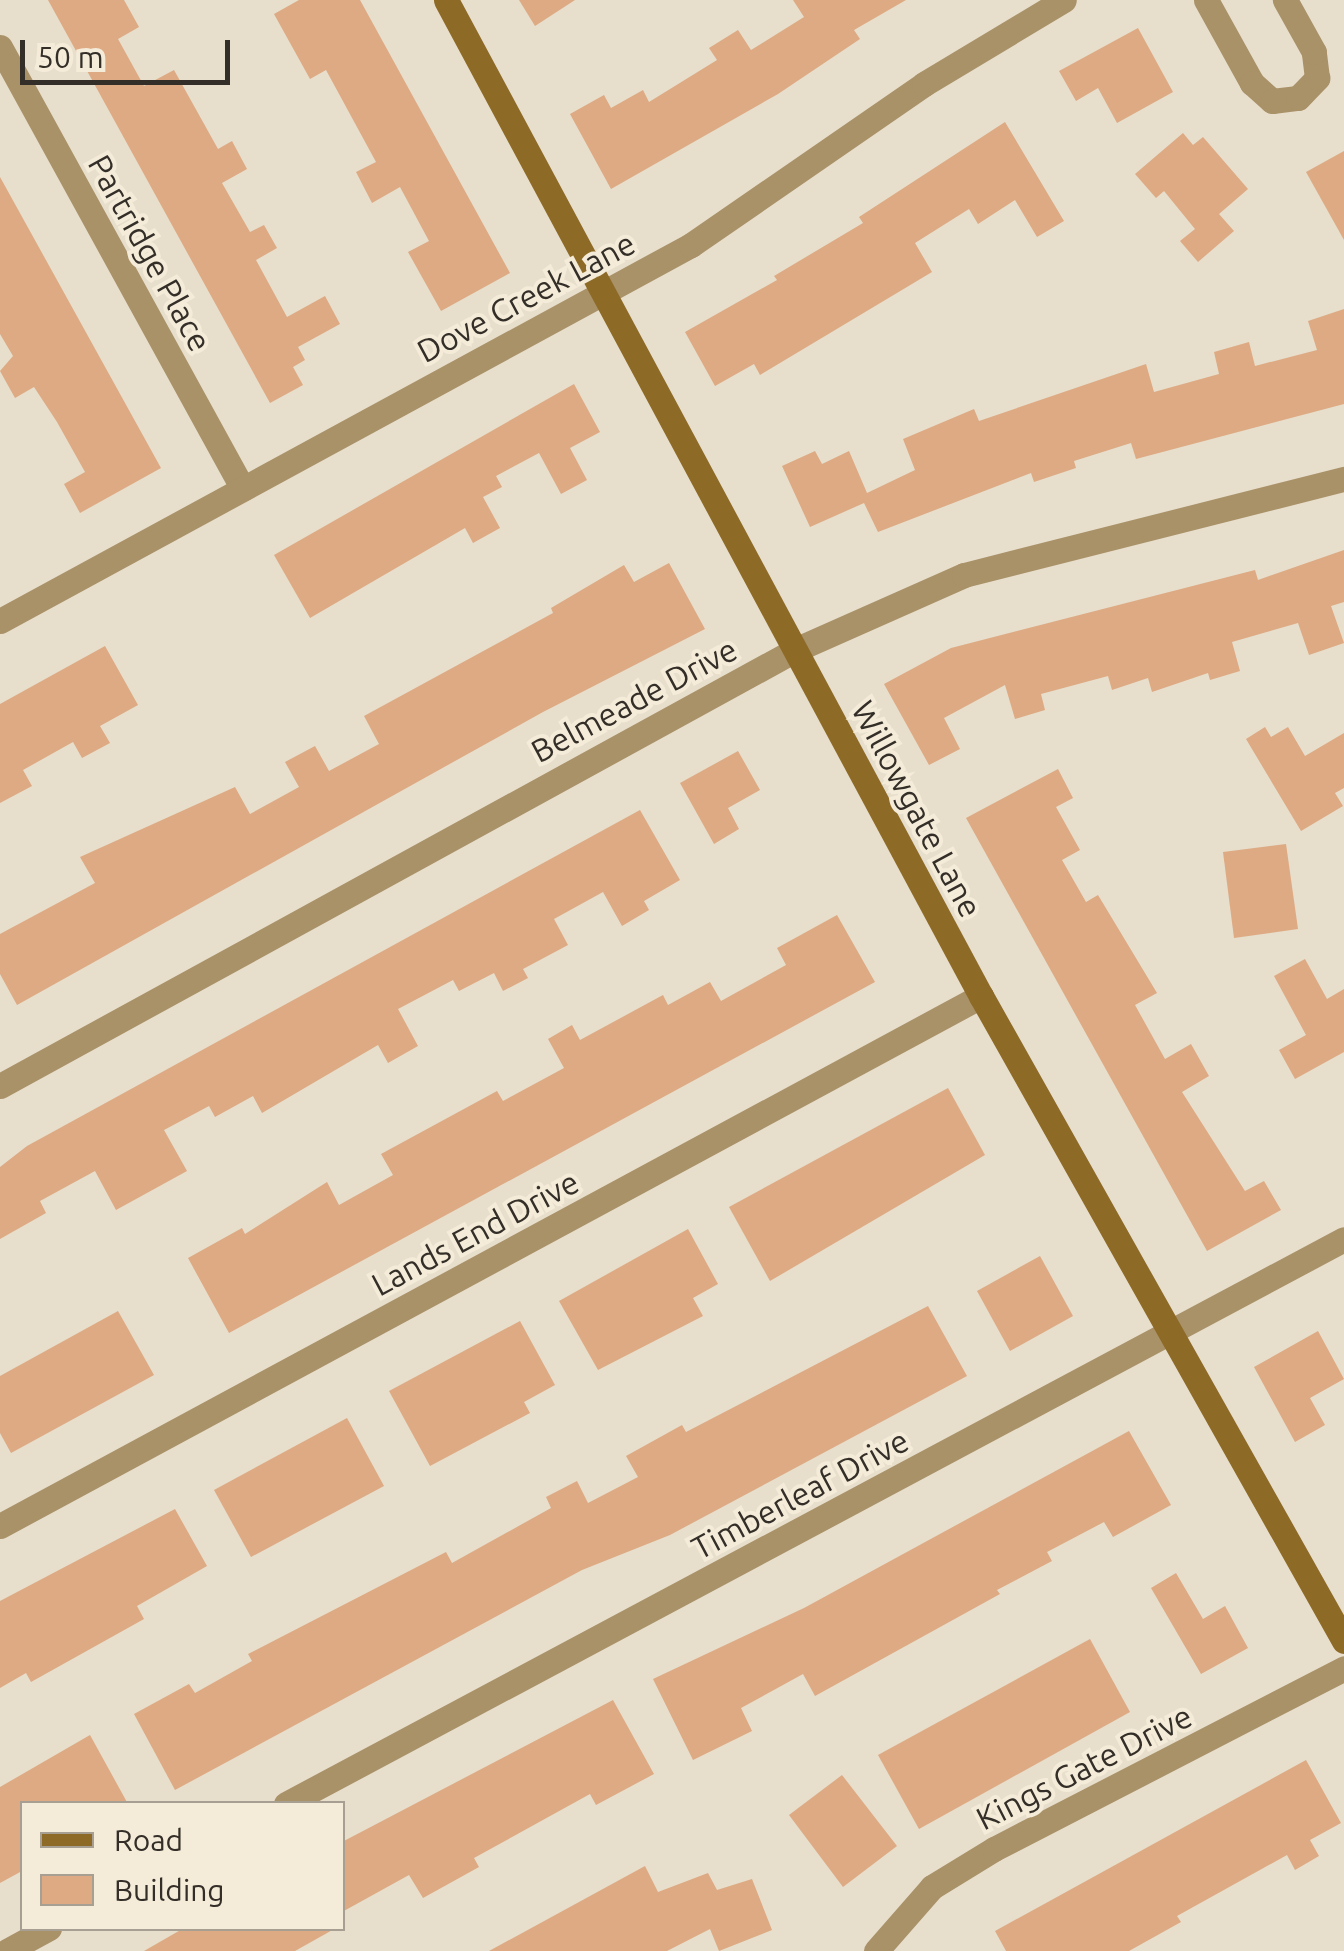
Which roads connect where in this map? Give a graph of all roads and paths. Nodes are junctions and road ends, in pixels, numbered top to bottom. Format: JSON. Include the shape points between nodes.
{"nodes":[{"id":1,"x":446,"y":0,"type":"edge"},
{"id":2,"x":1064,"y":0,"type":"edge"},
{"id":3,"x":1206,"y":0,"type":"edge"},
{"id":4,"x":1285,"y":0,"type":"edge"},
{"id":5,"x":0,"y":48,"type":"edge"},
{"id":6,"x":601,"y":294,"type":"junction"},
{"id":7,"x":1344,"y":479,"type":"edge"},
{"id":8,"x":242,"y":489,"type":"junction"},
{"id":9,"x":0,"y":621,"type":"edge"},
{"id":10,"x":796,"y":650,"type":"junction"},
{"id":11,"x":981,"y":996,"type":"junction"},
{"id":12,"x":0,"y":1086,"type":"edge"},
{"id":13,"x":1344,"y":1239,"type":"edge"},
{"id":14,"x":1174,"y":1333,"type":"junction"},
{"id":15,"x":0,"y":1526,"type":"edge"},
{"id":16,"x":1344,"y":1641,"type":"edge"},
{"id":17,"x":1344,"y":1668,"type":"edge"},
{"id":18,"x":292,"y":1801,"type":"edge"},
{"id":19,"x":44,"y":1931,"type":"edge"},
{"id":20,"x":7,"y":1951,"type":"edge"},
{"id":21,"x":876,"y":1951,"type":"edge"}],
"edges":[{"from":1,"to":6,"type":"street","name":"Willowgate Lane"},
{"from":2,"to":6,"type":"street","name":"Dove Creek Lane","via":[[924,84],[691,244]]},
{"from":3,"to":4,"type":"street","via":[[1252,84],[1272,101],[1298,98],[1317,78],[1314,52]]},
{"from":5,"to":8,"type":"street","name":"Partridge Place"},
{"from":6,"to":8,"type":"street","name":"Dove Creek Lane"},
{"from":6,"to":10,"type":"street","name":"Willowgate Lane"},
{"from":7,"to":10,"type":"street","name":"Belmeade Drive","via":[[964,575]]},
{"from":8,"to":9,"type":"street","name":"Dove Creek Lane"},
{"from":10,"to":11,"type":"street","name":"Willowgate Lane"},
{"from":10,"to":12,"type":"street","name":"Belmeade Drive"},
{"from":11,"to":14,"type":"street","name":"Willowgate Lane"},
{"from":11,"to":15,"type":"street","name":"Lands End Drive"},
{"from":13,"to":14,"type":"street","name":"Timberleaf Drive"},
{"from":14,"to":16,"type":"street","name":"Willowgate Lane"},
{"from":14,"to":18,"type":"street","name":"Timberleaf Drive"},
{"from":17,"to":21,"type":"street","name":"Kings Gate Drive","via":[[994,1849],[932,1887]]},
{"from":19,"to":20,"type":"street"}]}
